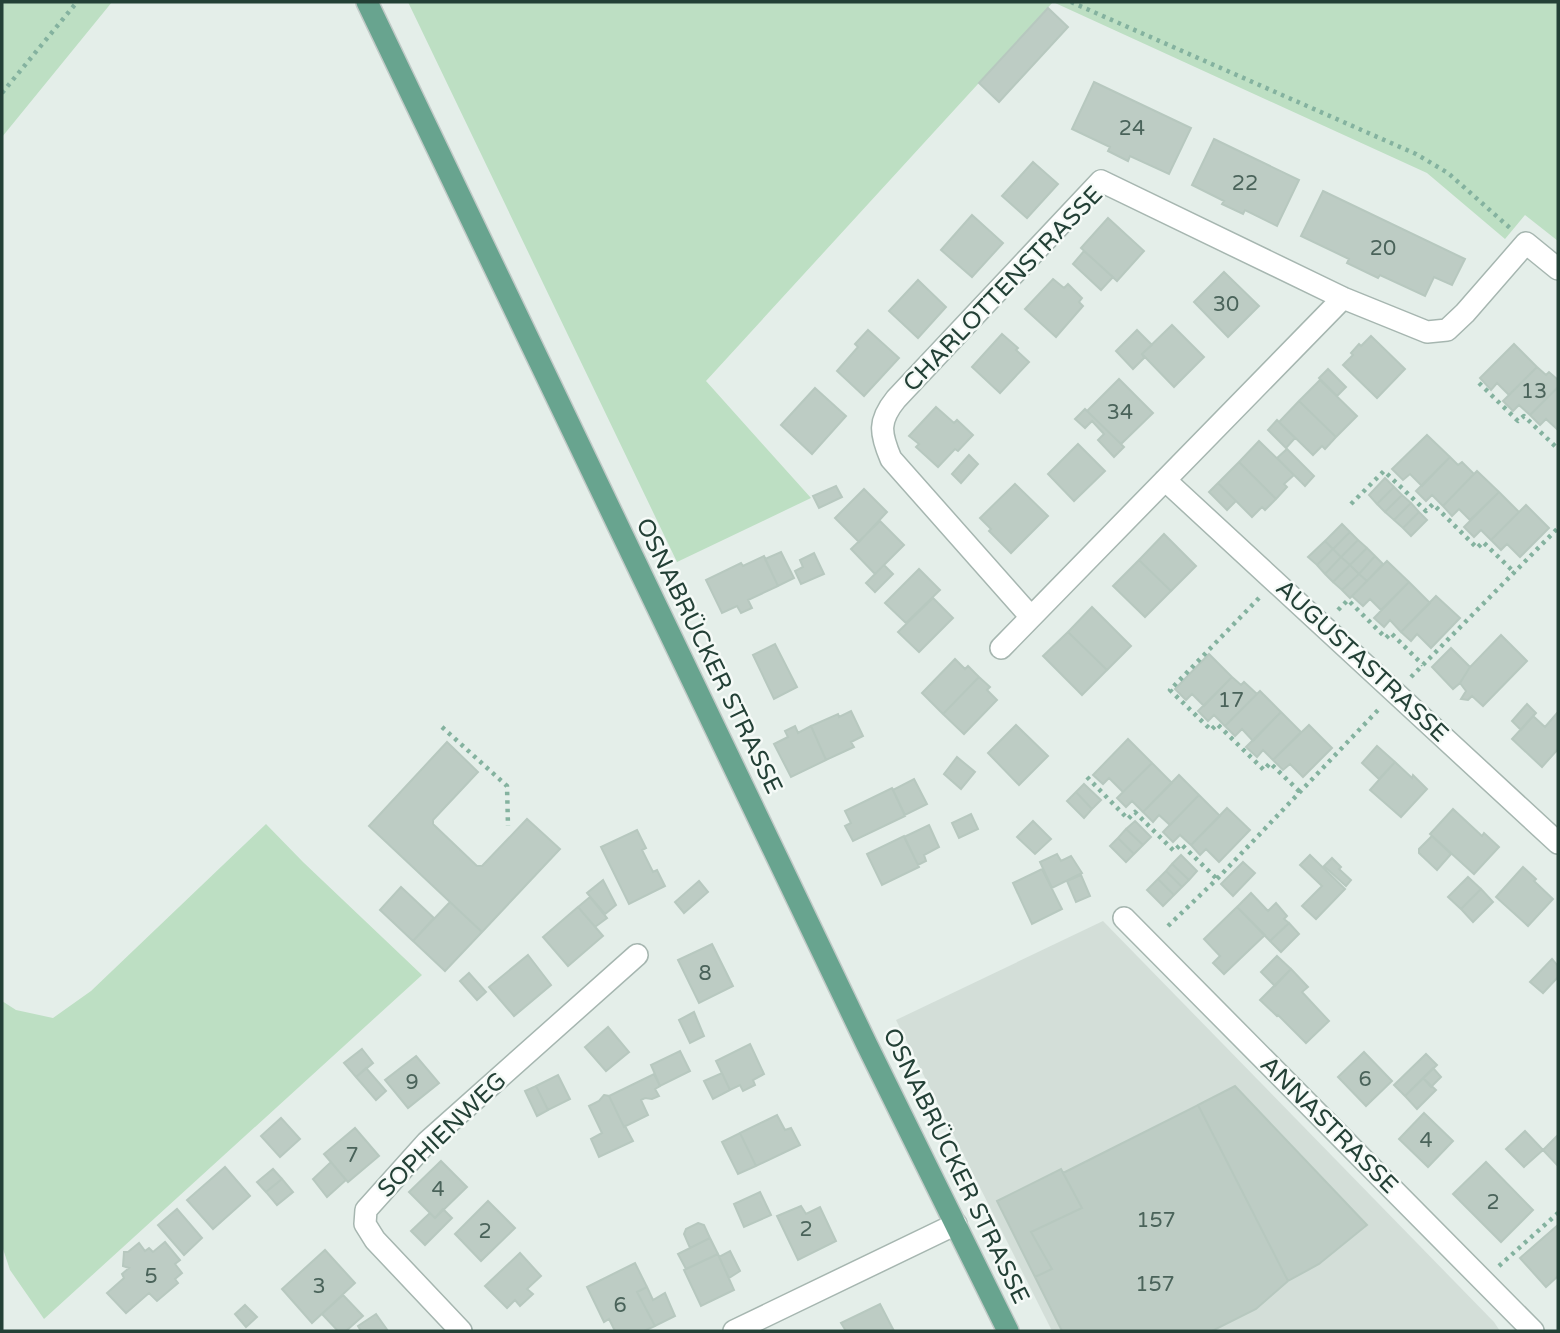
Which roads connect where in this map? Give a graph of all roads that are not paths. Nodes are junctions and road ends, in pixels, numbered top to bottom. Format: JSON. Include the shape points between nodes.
{"nodes":[{"id":1,"x":367,"y":2,"type":"edge"},
{"id":2,"x":1558,"y":269,"type":"edge"},
{"id":3,"x":1343,"y":298,"type":"junction"},
{"id":4,"x":1165,"y":480,"type":"junction"},
{"id":5,"x":1031,"y":617,"type":"junction"},
{"id":6,"x":1001,"y":648,"type":"dead end"},
{"id":7,"x":1558,"y":843,"type":"edge"},
{"id":8,"x":1124,"y":918,"type":"dead end"},
{"id":9,"x":637,"y":955,"type":"dead end"},
{"id":10,"x":956,"y":1224,"type":"junction"},
{"id":11,"x":461,"y":1331,"type":"edge"},
{"id":12,"x":734,"y":1331,"type":"edge"},
{"id":13,"x":1008,"y":1331,"type":"edge"},
{"id":14,"x":1533,"y":1331,"type":"edge"}],
"edges":[{"from":1,"to":10,"type":"main road","name":"OSNABRÜCKER STRASSE"},
{"from":2,"to":3,"type":"street","name":"CHARLOTTENSTRASSE","via":[[1526,243],[1447,330],[1427,332]]},
{"from":3,"to":4,"type":"street"},
{"from":3,"to":5,"type":"street","name":"CHARLOTTENSTRASSE","via":[[1101,181],[896,398],[882,424],[891,458]]},
{"from":4,"to":5,"type":"street"},
{"from":4,"to":7,"type":"street","name":"AUGUSTASTRASSE"},
{"from":5,"to":6,"type":"street"},
{"from":8,"to":14,"type":"street","name":"ANNASTRASSE"},
{"from":9,"to":11,"type":"street","name":"SOPHIENWEG","via":[[427,1142],[366,1210],[365,1224],[375,1240]]},
{"from":10,"to":12,"type":"street"},
{"from":10,"to":13,"type":"main road","name":"OSNABRÜCKER STRASSE"}]}
